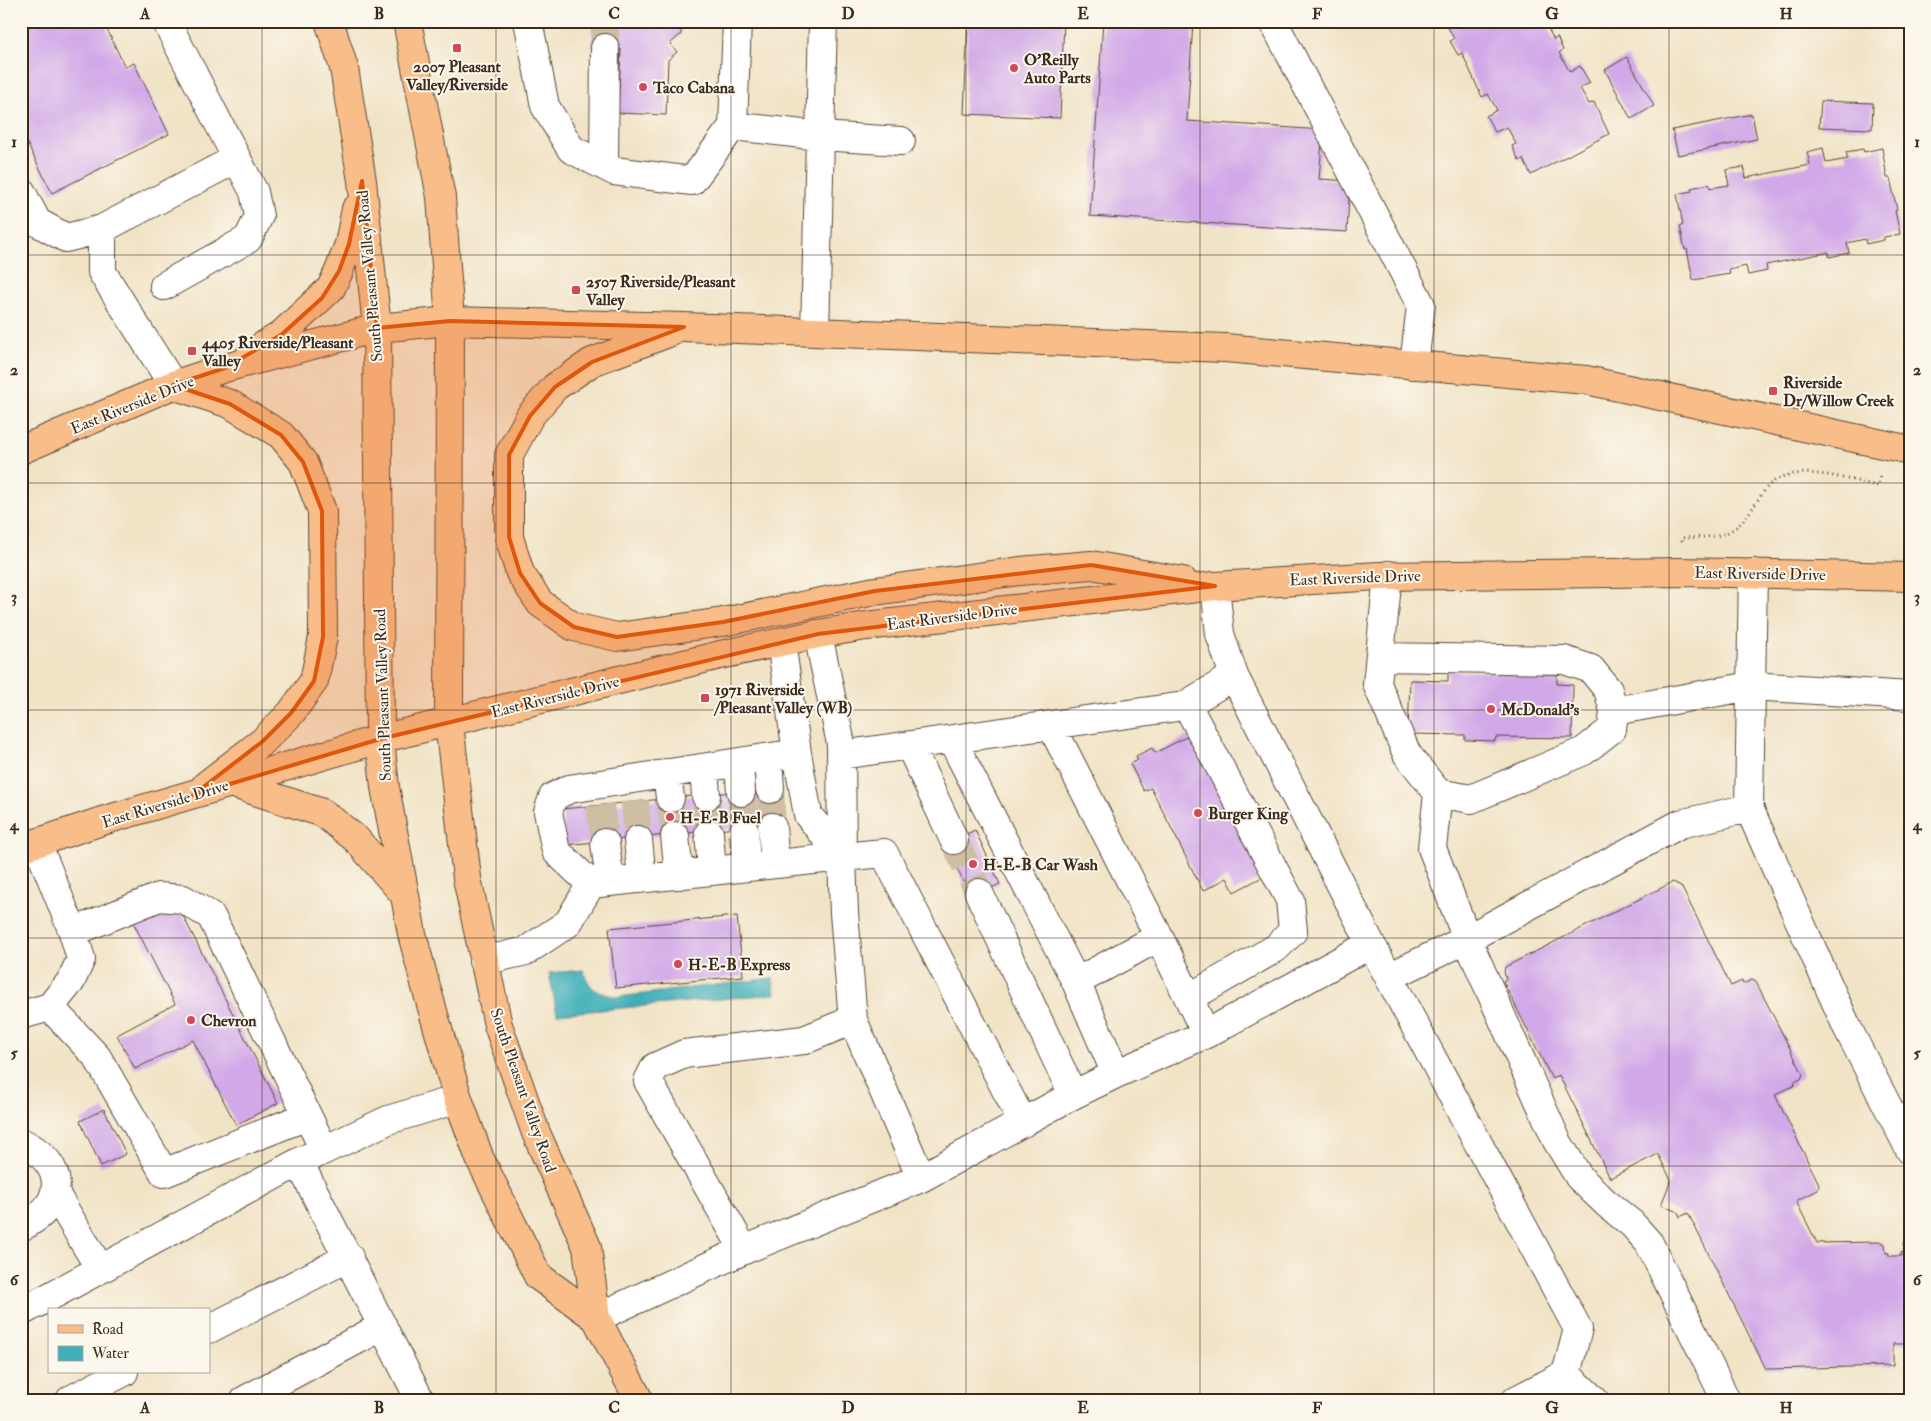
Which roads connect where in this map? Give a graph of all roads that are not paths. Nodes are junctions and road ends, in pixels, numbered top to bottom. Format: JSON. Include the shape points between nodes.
{"nodes":[{"id":1,"x":166,"y":21,"type":"edge"},
{"id":2,"x":329,"y":21,"type":"edge"},
{"id":3,"x":407,"y":21,"type":"edge"},
{"id":4,"x":528,"y":21,"type":"edge"},
{"id":5,"x":738,"y":21,"type":"edge"},
{"id":6,"x":822,"y":21,"type":"edge"},
{"id":7,"x":1273,"y":21,"type":"edge"},
{"id":8,"x":605,"y":48,"type":"tunnel mouth"},
{"id":9,"x":733,"y":126,"type":"junction"},
{"id":10,"x":820,"y":136,"type":"junction"},
{"id":11,"x":900,"y":141,"type":"dead end"},
{"id":12,"x":236,"y":159,"type":"junction"},
{"id":13,"x":604,"y":166,"type":"junction"},
{"id":14,"x":362,"y":181,"type":"junction"},
{"id":15,"x":21,"y":191,"type":"edge"},
{"id":16,"x":102,"y":229,"type":"junction"},
{"id":17,"x":164,"y":286,"type":"dead end"},
{"id":18,"x":450,"y":321,"type":"junction"},
{"id":19,"x":684,"y":327,"type":"junction"},
{"id":20,"x":376,"y":328,"type":"junction"},
{"id":21,"x":815,"y":332,"type":"junction"},
{"id":22,"x":1414,"y":365,"type":"junction"},
{"id":23,"x":225,"y":368,"type":"junction"},
{"id":24,"x":173,"y":384,"type":"junction"},
{"id":25,"x":21,"y":450,"type":"edge"},
{"id":26,"x":1910,"y":450,"type":"edge"},
{"id":27,"x":1753,"y":572,"type":"junction"},
{"id":28,"x":1388,"y":575,"type":"junction"},
{"id":29,"x":1910,"y":577,"type":"edge"},
{"id":30,"x":1215,"y":586,"type":"junction"},
{"id":31,"x":818,"y":634,"type":"junction"},
{"id":32,"x":781,"y":642,"type":"junction"},
{"id":33,"x":1380,"y":657,"type":"junction"},
{"id":34,"x":1234,"y":676,"type":"junction"},
{"id":35,"x":1751,"y":686,"type":"junction"},
{"id":36,"x":1910,"y":696,"type":"edge"},
{"id":37,"x":1187,"y":705,"type":"junction"},
{"id":38,"x":1614,"y":711,"type":"junction"},
{"id":39,"x":449,"y":723,"type":"junction"},
{"id":40,"x":1052,"y":726,"type":"junction"},
{"id":41,"x":380,"y":739,"type":"junction"},
{"id":42,"x":952,"y":740,"type":"junction"},
{"id":43,"x":910,"y":746,"type":"junction"},
{"id":44,"x":796,"y":753,"type":"junction"},
{"id":45,"x":841,"y":755,"type":"junction"},
{"id":46,"x":768,"y":758,"type":"junction"},
{"id":47,"x":739,"y":762,"type":"junction"},
{"id":48,"x":704,"y":768,"type":"junction"},
{"id":49,"x":230,"y":783,"type":"junction"},
{"id":50,"x":770,"y":789,"type":"tunnel mouth"},
{"id":51,"x":741,"y":792,"type":"tunnel mouth"},
{"id":52,"x":1438,"y":793,"type":"junction"},
{"id":53,"x":192,"y":795,"type":"junction"},
{"id":54,"x":706,"y":796,"type":"tunnel mouth"},
{"id":55,"x":1749,"y":808,"type":"junction"},
{"id":56,"x":772,"y":827,"type":"tunnel mouth"},
{"id":57,"x":744,"y":830,"type":"tunnel mouth"},
{"id":58,"x":709,"y":833,"type":"tunnel mouth"},
{"id":59,"x":675,"y":836,"type":"tunnel mouth"},
{"id":60,"x":638,"y":840,"type":"tunnel mouth"},
{"id":61,"x":954,"y":840,"type":"tunnel mouth"},
{"id":62,"x":605,"y":843,"type":"tunnel mouth"},
{"id":63,"x":29,"y":845,"type":"edge"},
{"id":64,"x":842,"y":857,"type":"junction"},
{"id":65,"x":775,"y":864,"type":"junction"},
{"id":66,"x":746,"y":868,"type":"junction"},
{"id":67,"x":712,"y":871,"type":"junction"},
{"id":68,"x":679,"y":874,"type":"junction"},
{"id":69,"x":642,"y":878,"type":"junction"},
{"id":70,"x":600,"y":883,"type":"junction"},
{"id":71,"x":979,"y":893,"type":"tunnel mouth"},
{"id":72,"x":404,"y":894,"type":"junction"},
{"id":73,"x":73,"y":932,"type":"junction"},
{"id":74,"x":1159,"y":937,"type":"junction"},
{"id":75,"x":1467,"y":939,"type":"junction"},
{"id":76,"x":1371,"y":944,"type":"junction"},
{"id":77,"x":483,"y":961,"type":"junction"},
{"id":78,"x":1389,"y":977,"type":"junction"},
{"id":79,"x":1076,"y":982,"type":"junction"},
{"id":80,"x":1189,"y":998,"type":"junction"},
{"id":81,"x":50,"y":1007,"type":"junction"},
{"id":82,"x":21,"y":1015,"type":"edge"},
{"id":83,"x":853,"y":1020,"type":"junction"},
{"id":84,"x":1206,"y":1034,"type":"junction"},
{"id":85,"x":1116,"y":1074,"type":"junction"},
{"id":86,"x":1074,"y":1095,"type":"junction"},
{"id":87,"x":458,"y":1099,"type":"junction"},
{"id":88,"x":307,"y":1116,"type":"junction"},
{"id":89,"x":1023,"y":1123,"type":"junction"},
{"id":90,"x":21,"y":1142,"type":"edge"},
{"id":91,"x":324,"y":1150,"type":"junction"},
{"id":92,"x":1910,"y":1150,"type":"edge"},
{"id":93,"x":299,"y":1162,"type":"junction"},
{"id":94,"x":921,"y":1178,"type":"junction"},
{"id":95,"x":56,"y":1195,"type":"junction"},
{"id":96,"x":21,"y":1227,"type":"edge"},
{"id":97,"x":744,"y":1250,"type":"junction"},
{"id":98,"x":349,"y":1258,"type":"junction"},
{"id":99,"x":100,"y":1269,"type":"junction"},
{"id":100,"x":21,"y":1312,"type":"edge"},
{"id":101,"x":596,"y":1318,"type":"junction"},
{"id":102,"x":383,"y":1326,"type":"junction"},
{"id":103,"x":210,"y":1328,"type":"edge"},
{"id":104,"x":120,"y":1374,"type":"edge"},
{"id":105,"x":1566,"y":1374,"type":"junction"},
{"id":106,"x":416,"y":1398,"type":"edge"},
{"id":107,"x":70,"y":1400,"type":"edge"},
{"id":108,"x":245,"y":1400,"type":"edge"},
{"id":109,"x":639,"y":1400,"type":"edge"},
{"id":110,"x":1516,"y":1400,"type":"edge"},
{"id":111,"x":1554,"y":1400,"type":"edge"},
{"id":112,"x":1594,"y":1400,"type":"edge"},
{"id":113,"x":1726,"y":1400,"type":"edge"}],
"edges":[{"from":1,"to":12,"type":"lane"},
{"from":2,"to":14,"type":"main road","name":"South Pleasant Valley Road","via":[[344,68]]},
{"from":3,"to":18,"type":"main road","name":"South Pleasant Valley Road","via":[[441,197]]},
{"from":4,"to":13,"type":"lane","via":[[545,106],[571,148]]},
{"from":5,"to":9,"type":"lane"},
{"from":6,"to":10,"type":"lane"},
{"from":7,"to":22,"type":"lane","via":[[1421,305]]},
{"from":8,"to":13,"type":"lane"},
{"from":9,"to":10,"type":"lane"},
{"from":9,"to":13,"type":"lane","via":[[692,181],[614,171]]},
{"from":10,"to":11,"type":"lane"},
{"from":10,"to":21,"type":"lane"},
{"from":12,"to":16,"type":"lane"},
{"from":12,"to":17,"type":"lane","via":[[254,192],[260,216],[248,239]]},
{"from":14,"to":20,"type":"main road","name":"South Pleasant Valley Road"},
{"from":14,"to":23,"type":"main road","via":[[349,244],[331,288],[280,335]]},
{"from":15,"to":16,"type":"lane","via":[[37,222],[66,238]]},
{"from":16,"to":24,"type":"lane","via":[[102,272]]},
{"from":18,"to":19,"type":"main road","name":"East Riverside Drive"},
{"from":18,"to":20,"type":"main road","name":"East Riverside Drive"},
{"from":18,"to":39,"type":"main road","name":"South Pleasant Valley Road"},
{"from":19,"to":21,"type":"main road","name":"East Riverside Drive"},
{"from":19,"to":30,"type":"main road","via":[[592,362],[555,388],[530,416],[510,454],[509,537],[520,573],[540,603],[574,628],[617,637],[723,622],[875,591],[1020,571],[1091,565]]},
{"from":20,"to":23,"type":"main road","name":"East Riverside Drive"},
{"from":20,"to":41,"type":"main road","name":"South Pleasant Valley Road"},
{"from":21,"to":22,"type":"main road","name":"East Riverside Drive","via":[[1225,348]]},
{"from":22,"to":26,"type":"main road","name":"East Riverside Drive","via":[[1586,380]]},
{"from":23,"to":24,"type":"main road","name":"East Riverside Drive"},
{"from":24,"to":25,"type":"main road","name":"East Riverside Drive"},
{"from":24,"to":53,"type":"main road","via":[[230,404],[281,435],[303,462],[322,511],[323,637],[314,681],[291,713],[263,741]]},
{"from":27,"to":28,"type":"main road","name":"East Riverside Drive"},
{"from":27,"to":29,"type":"main road","name":"East Riverside Drive"},
{"from":27,"to":35,"type":"lane"},
{"from":28,"to":30,"type":"main road","name":"East Riverside Drive"},
{"from":28,"to":33,"type":"lane"},
{"from":30,"to":31,"type":"main road","name":"East Riverside Drive"},
{"from":30,"to":34,"type":"lane","via":[[1220,634]]},
{"from":31,"to":32,"type":"main road","name":"East Riverside Drive"},
{"from":31,"to":45,"type":"lane"},
{"from":32,"to":39,"type":"main road","name":"East Riverside Drive"},
{"from":32,"to":44,"type":"lane"},
{"from":33,"to":38,"type":"lane","via":[[1564,660],[1591,669],[1608,690]]},
{"from":33,"to":52,"type":"lane","via":[[1377,684],[1407,754]]},
{"from":34,"to":37,"type":"lane"},
{"from":34,"to":76,"type":"lane"},
{"from":35,"to":36,"type":"lane"},
{"from":35,"to":38,"type":"lane"},
{"from":35,"to":55,"type":"lane"},
{"from":37,"to":40,"type":"lane"},
{"from":37,"to":80,"type":"lane","via":[[1290,900],[1292,931],[1276,948]]},
{"from":38,"to":52,"type":"lane","via":[[1612,729],[1584,751],[1471,799]]},
{"from":39,"to":41,"type":"main road","name":"East Riverside Drive"},
{"from":39,"to":77,"type":"main road","name":"South Pleasant Valley Road","via":[[466,878]]},
{"from":40,"to":42,"type":"lane"},
{"from":40,"to":74,"type":"lane"},
{"from":41,"to":49,"type":"main road","name":"East Riverside Drive"},
{"from":41,"to":72,"type":"main road","name":"South Pleasant Valley Road"},
{"from":42,"to":43,"type":"lane"},
{"from":42,"to":79,"type":"lane"},
{"from":43,"to":45,"type":"lane"},
{"from":43,"to":61,"type":"lane"},
{"from":44,"to":46,"type":"lane"},
{"from":44,"to":64,"type":"lane","via":[[808,815]]},
{"from":45,"to":64,"type":"lane"},
{"from":46,"to":47,"type":"lane"},
{"from":46,"to":50,"type":"lane"},
{"from":47,"to":48,"type":"lane"},
{"from":47,"to":51,"type":"lane"},
{"from":48,"to":54,"type":"lane"},
{"from":48,"to":70,"type":"lane","via":[[669,786],[599,795],[569,789],[553,797],[548,812],[556,851]]},
{"from":49,"to":53,"type":"main road","name":"East Riverside Drive"},
{"from":49,"to":72,"type":"main road","via":[[323,813],[356,839]]},
{"from":52,"to":75,"type":"lane","via":[[1432,848]]},
{"from":53,"to":63,"type":"main road","name":"East Riverside Drive"},
{"from":55,"to":75,"type":"lane","via":[[1680,824]]},
{"from":55,"to":92,"type":"lane","via":[[1847,1027]]},
{"from":56,"to":65,"type":"lane"},
{"from":57,"to":66,"type":"lane"},
{"from":58,"to":67,"type":"lane"},
{"from":59,"to":68,"type":"lane"},
{"from":60,"to":69,"type":"lane"},
{"from":62,"to":70,"type":"lane"},
{"from":63,"to":73,"type":"lane"},
{"from":64,"to":65,"type":"lane"},
{"from":64,"to":83,"type":"lane"},
{"from":64,"to":89,"type":"lane","via":[[884,853]]},
{"from":65,"to":66,"type":"lane"},
{"from":66,"to":67,"type":"lane"},
{"from":67,"to":68,"type":"lane"},
{"from":68,"to":69,"type":"lane"},
{"from":69,"to":70,"type":"lane"},
{"from":70,"to":77,"type":"lane","via":[[568,923],[526,951]]},
{"from":71,"to":86,"type":"lane"},
{"from":72,"to":87,"type":"main road","name":"South Pleasant Valley Road","via":[[426,988]]},
{"from":73,"to":81,"type":"lane","via":[[81,959],[71,981]]},
{"from":73,"to":88,"type":"lane","via":[[159,897],[183,899],[211,916]]},
{"from":74,"to":79,"type":"lane"},
{"from":74,"to":80,"type":"lane"},
{"from":75,"to":78,"type":"lane"},
{"from":75,"to":113,"type":"lane","via":[[1558,1142],[1579,1177],[1649,1243]]},
{"from":76,"to":78,"type":"lane"},
{"from":76,"to":84,"type":"lane"},
{"from":77,"to":101,"type":"main road","name":"South Pleasant Valley Road","via":[[498,1025],[536,1133],[587,1248]]},
{"from":78,"to":105,"type":"lane","via":[[1578,1329]]},
{"from":79,"to":85,"type":"lane"},
{"from":80,"to":84,"type":"lane"},
{"from":81,"to":82,"type":"lane"},
{"from":81,"to":88,"type":"lane","via":[[97,1057],[164,1173]]},
{"from":83,"to":94,"type":"lane"},
{"from":83,"to":97,"type":"lane","via":[[804,1040],[684,1054],[655,1067],[648,1081]]},
{"from":84,"to":85,"type":"lane"},
{"from":85,"to":86,"type":"lane"},
{"from":86,"to":89,"type":"lane"},
{"from":87,"to":91,"type":"lane","via":[[388,1120]]},
{"from":87,"to":101,"type":"main road","name":"South Pleasant Valley Road","via":[[480,1159],[538,1276]]},
{"from":88,"to":91,"type":"lane"},
{"from":89,"to":94,"type":"lane"},
{"from":90,"to":95,"type":"lane","via":[[47,1158],[56,1179]]},
{"from":91,"to":93,"type":"lane"},
{"from":93,"to":98,"type":"lane"},
{"from":93,"to":99,"type":"lane"},
{"from":94,"to":97,"type":"lane"},
{"from":95,"to":96,"type":"lane","via":[[36,1220]]},
{"from":95,"to":99,"type":"lane"},
{"from":97,"to":101,"type":"lane"},
{"from":98,"to":102,"type":"lane"},
{"from":98,"to":103,"type":"lane"},
{"from":99,"to":100,"type":"lane"},
{"from":101,"to":109,"type":"main road","name":"South Pleasant Valley Road"},
{"from":102,"to":106,"type":"lane"},
{"from":102,"to":108,"type":"lane"},
{"from":104,"to":107,"type":"lane"},
{"from":105,"to":110,"type":"lane"},
{"from":105,"to":111,"type":"lane"},
{"from":105,"to":112,"type":"lane"}]}
